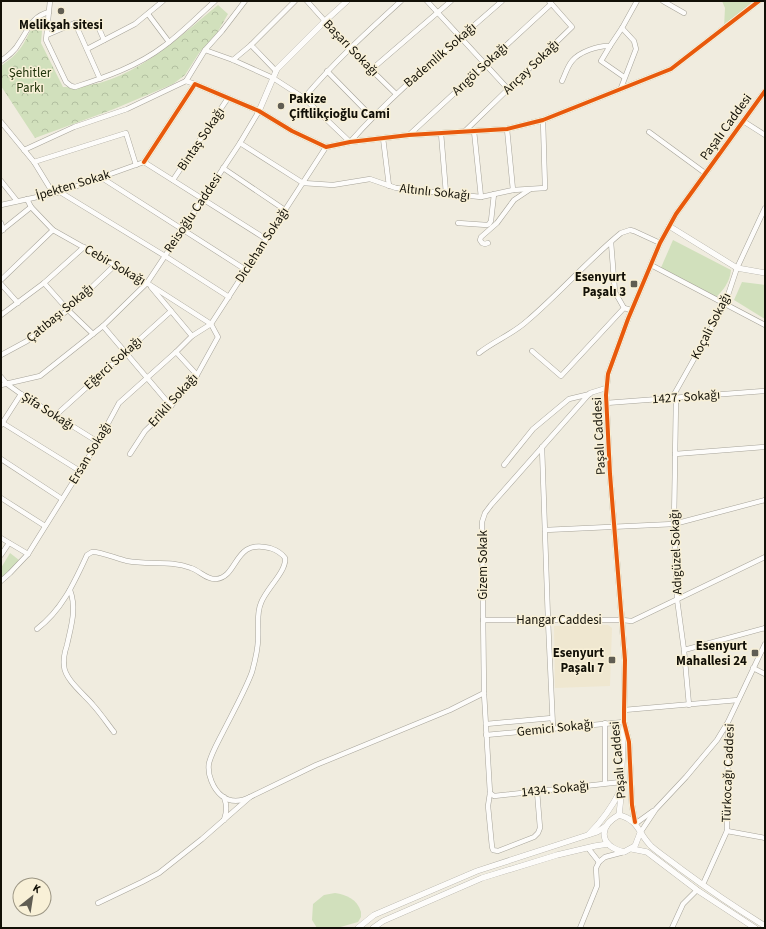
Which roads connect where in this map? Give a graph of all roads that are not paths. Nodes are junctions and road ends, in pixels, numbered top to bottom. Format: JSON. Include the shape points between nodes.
{"nodes":[{"id":1,"x":50,"y":1,"type":"edge"},
{"id":2,"x":164,"y":1,"type":"edge"},
{"id":3,"x":215,"y":1,"type":"edge"},
{"id":4,"x":245,"y":1,"type":"edge"},
{"id":5,"x":295,"y":1,"type":"edge"},
{"id":6,"x":307,"y":1,"type":"edge"},
{"id":7,"x":347,"y":1,"type":"edge"},
{"id":8,"x":401,"y":1,"type":"edge"},
{"id":9,"x":427,"y":1,"type":"edge"},
{"id":10,"x":450,"y":1,"type":"edge"},
{"id":11,"x":502,"y":1,"type":"edge"},
{"id":12,"x":637,"y":1,"type":"edge"},
{"id":13,"x":663,"y":1,"type":"edge"},
{"id":14,"x":759,"y":1,"type":"edge"},
{"id":15,"x":550,"y":2,"type":"edge"},
{"id":16,"x":49,"y":12,"type":"junction"},
{"id":17,"x":438,"y":12,"type":"junction"},
{"id":18,"x":684,"y":13,"type":"dead end"},
{"id":19,"x":148,"y":14,"type":"junction"},
{"id":20,"x":325,"y":21,"type":"junction"},
{"id":21,"x":76,"y":23,"type":"junction"},
{"id":22,"x":622,"y":28,"type":"junction"},
{"id":23,"x":47,"y":35,"type":"junction"},
{"id":24,"x":461,"y":37,"type":"junction"},
{"id":25,"x":104,"y":40,"type":"junction"},
{"id":26,"x":169,"y":42,"type":"junction"},
{"id":27,"x":251,"y":45,"type":"junction"},
{"id":28,"x":610,"y":46,"type":"junction"},
{"id":29,"x":349,"y":48,"type":"junction"},
{"id":30,"x":87,"y":49,"type":"junction"},
{"id":31,"x":205,"y":50,"type":"junction"},
{"id":32,"x":233,"y":60,"type":"junction"},
{"id":33,"x":1,"y":61,"type":"edge"},
{"id":34,"x":485,"y":64,"type":"junction"},
{"id":35,"x":372,"y":69,"type":"junction"},
{"id":36,"x":276,"y":71,"type":"junction"},
{"id":37,"x":327,"y":71,"type":"junction"},
{"id":38,"x":624,"y":77,"type":"junction"},
{"id":39,"x":273,"y":78,"type":"junction"},
{"id":40,"x":100,"y":79,"type":"junction"},
{"id":41,"x":186,"y":81,"type":"junction"},
{"id":42,"x":562,"y":81,"type":"dead end"},
{"id":43,"x":195,"y":84,"type":"junction"},
{"id":44,"x":621,"y":88,"type":"junction"},
{"id":45,"x":508,"y":89,"type":"junction"},
{"id":46,"x":765,"y":91,"type":"edge"},
{"id":47,"x":396,"y":94,"type":"junction"},
{"id":48,"x":228,"y":98,"type":"junction"},
{"id":49,"x":304,"y":98,"type":"junction"},
{"id":50,"x":259,"y":111,"type":"junction"},
{"id":51,"x":372,"y":117,"type":"junction"},
{"id":52,"x":543,"y":120,"type":"junction"},
{"id":53,"x":743,"y":121,"type":"junction"},
{"id":54,"x":1,"y":122,"type":"edge"},
{"id":55,"x":506,"y":129,"type":"junction"},
{"id":56,"x":465,"y":131,"type":"junction"},
{"id":57,"x":474,"y":131,"type":"junction"},
{"id":58,"x":649,"y":132,"type":"dead end"},
{"id":59,"x":440,"y":133,"type":"junction"},
{"id":60,"x":409,"y":135,"type":"junction"},
{"id":61,"x":765,"y":135,"type":"edge"},
{"id":62,"x":383,"y":138,"type":"junction"},
{"id":63,"x":350,"y":142,"type":"junction"},
{"id":64,"x":240,"y":143,"type":"junction"},
{"id":65,"x":326,"y":148,"type":"junction"},
{"id":66,"x":24,"y":150,"type":"junction"},
{"id":67,"x":34,"y":162,"type":"junction"},
{"id":68,"x":144,"y":162,"type":"junction"},
{"id":69,"x":136,"y":165,"type":"junction"},
{"id":70,"x":223,"y":168,"type":"junction"},
{"id":71,"x":705,"y":173,"type":"junction"},
{"id":72,"x":102,"y":178,"type":"junction"},
{"id":73,"x":173,"y":180,"type":"junction"},
{"id":74,"x":1,"y":181,"type":"edge"},
{"id":75,"x":303,"y":183,"type":"junction"},
{"id":76,"x":389,"y":186,"type":"junction"},
{"id":77,"x":530,"y":189,"type":"junction"},
{"id":78,"x":513,"y":190,"type":"junction"},
{"id":79,"x":60,"y":192,"type":"junction"},
{"id":80,"x":446,"y":193,"type":"junction"},
{"id":81,"x":53,"y":194,"type":"junction"},
{"id":82,"x":494,"y":194,"type":"junction"},
{"id":83,"x":481,"y":197,"type":"junction"},
{"id":84,"x":203,"y":198,"type":"junction"},
{"id":85,"x":27,"y":199,"type":"junction"},
{"id":86,"x":17,"y":201,"type":"junction"},
{"id":87,"x":1,"y":205,"type":"edge"},
{"id":88,"x":31,"y":207,"type":"junction"},
{"id":89,"x":765,"y":208,"type":"edge"},
{"id":90,"x":285,"y":210,"type":"junction"},
{"id":91,"x":1,"y":223,"type":"edge"},
{"id":92,"x":458,"y":223,"type":"dead end"},
{"id":93,"x":669,"y":226,"type":"junction"},
{"id":94,"x":182,"y":229,"type":"junction"},
{"id":95,"x":53,"y":230,"type":"junction"},
{"id":96,"x":2,"y":231,"type":"edge"},
{"id":97,"x":266,"y":239,"type":"junction"},
{"id":98,"x":611,"y":242,"type":"junction"},
{"id":99,"x":488,"y":243,"type":"dead end"},
{"id":100,"x":660,"y":243,"type":"junction"},
{"id":101,"x":84,"y":247,"type":"junction"},
{"id":102,"x":165,"y":256,"type":"junction"},
{"id":103,"x":651,"y":264,"type":"junction"},
{"id":104,"x":115,"y":265,"type":"junction"},
{"id":105,"x":738,"y":268,"type":"junction"},
{"id":106,"x":246,"y":270,"type":"junction"},
{"id":107,"x":765,"y":273,"type":"edge"},
{"id":108,"x":1,"y":280,"type":"edge"},
{"id":109,"x":44,"y":283,"type":"junction"},
{"id":110,"x":147,"y":283,"type":"junction"},
{"id":111,"x":1,"y":284,"type":"edge"},
{"id":112,"x":228,"y":297,"type":"junction"},
{"id":113,"x":18,"y":303,"type":"junction"},
{"id":114,"x":725,"y":304,"type":"junction"},
{"id":115,"x":624,"y":308,"type":"junction"},
{"id":116,"x":68,"y":310,"type":"junction"},
{"id":117,"x":631,"y":310,"type":"junction"},
{"id":118,"x":171,"y":311,"type":"junction"},
{"id":119,"x":1,"y":315,"type":"edge"},
{"id":120,"x":211,"y":324,"type":"junction"},
{"id":121,"x":765,"y":325,"type":"edge"},
{"id":122,"x":103,"y":326,"type":"junction"},
{"id":123,"x":93,"y":334,"type":"junction"},
{"id":124,"x":192,"y":336,"type":"junction"},
{"id":125,"x":532,"y":351,"type":"dead end"},
{"id":126,"x":125,"y":352,"type":"junction"},
{"id":127,"x":176,"y":352,"type":"junction"},
{"id":128,"x":479,"y":353,"type":"dead end"},
{"id":129,"x":1,"y":354,"type":"edge"},
{"id":130,"x":197,"y":375,"type":"junction"},
{"id":131,"x":1,"y":377,"type":"edge"},
{"id":132,"x":148,"y":378,"type":"junction"},
{"id":133,"x":7,"y":384,"type":"junction"},
{"id":134,"x":1,"y":385,"type":"edge"},
{"id":135,"x":606,"y":388,"type":"junction"},
{"id":136,"x":765,"y":391,"type":"edge"},
{"id":137,"x":590,"y":393,"type":"junction"},
{"id":138,"x":21,"y":394,"type":"junction"},
{"id":139,"x":674,"y":398,"type":"junction"},
{"id":140,"x":606,"y":403,"type":"junction"},
{"id":141,"x":171,"y":406,"type":"junction"},
{"id":142,"x":56,"y":415,"type":"junction"},
{"id":143,"x":2,"y":423,"type":"edge"},
{"id":144,"x":98,"y":442,"type":"junction"},
{"id":145,"x":542,"y":447,"type":"junction"},
{"id":146,"x":765,"y":447,"type":"edge"},
{"id":147,"x":130,"y":454,"type":"dead end"},
{"id":148,"x":675,"y":454,"type":"junction"},
{"id":149,"x":1,"y":459,"type":"edge"},
{"id":150,"x":504,"y":464,"type":"dead end"},
{"id":151,"x":80,"y":471,"type":"junction"},
{"id":152,"x":1,"y":498,"type":"edge"},
{"id":153,"x":62,"y":499,"type":"junction"},
{"id":154,"x":765,"y":500,"type":"edge"},
{"id":155,"x":674,"y":524,"type":"junction"},
{"id":156,"x":45,"y":526,"type":"junction"},
{"id":157,"x":615,"y":527,"type":"junction"},
{"id":158,"x":545,"y":530,"type":"junction"},
{"id":159,"x":1,"y":538,"type":"edge"},
{"id":160,"x":9,"y":542,"type":"junction"},
{"id":161,"x":28,"y":554,"type":"junction"},
{"id":162,"x":1,"y":556,"type":"edge"},
{"id":163,"x":765,"y":557,"type":"edge"},
{"id":164,"x":1,"y":581,"type":"edge"},
{"id":165,"x":70,"y":590,"type":"junction"},
{"id":166,"x":677,"y":599,"type":"junction"},
{"id":167,"x":483,"y":620,"type":"junction"},
{"id":168,"x":548,"y":620,"type":"junction"},
{"id":169,"x":622,"y":620,"type":"junction"},
{"id":170,"x":765,"y":628,"type":"edge"},
{"id":171,"x":37,"y":629,"type":"dead end"},
{"id":172,"x":765,"y":644,"type":"edge"},
{"id":173,"x":684,"y":650,"type":"junction"},
{"id":174,"x":753,"y":668,"type":"junction"},
{"id":175,"x":765,"y":674,"type":"edge"},
{"id":176,"x":484,"y":693,"type":"junction"},
{"id":177,"x":738,"y":700,"type":"junction"},
{"id":178,"x":689,"y":705,"type":"junction"},
{"id":179,"x":624,"y":710,"type":"junction"},
{"id":180,"x":552,"y":718,"type":"junction"},
{"id":181,"x":624,"y":722,"type":"junction"},
{"id":182,"x":728,"y":722,"type":"junction"},
{"id":183,"x":605,"y":723,"type":"junction"},
{"id":184,"x":486,"y":724,"type":"junction"},
{"id":185,"x":553,"y":728,"type":"junction"},
{"id":186,"x":114,"y":732,"type":"dead end"},
{"id":187,"x":486,"y":735,"type":"junction"},
{"id":188,"x":605,"y":783,"type":"junction"},
{"id":189,"x":621,"y":785,"type":"junction"},
{"id":190,"x":537,"y":791,"type":"junction"},
{"id":191,"x":490,"y":793,"type":"junction"},
{"id":192,"x":224,"y":797,"type":"junction"},
{"id":193,"x":250,"y":797,"type":"junction"},
{"id":194,"x":656,"y":809,"type":"junction"},
{"id":195,"x":619,"y":815,"type":"junction"},
{"id":196,"x":224,"y":820,"type":"junction"},
{"id":197,"x":635,"y":823,"type":"junction"},
{"id":198,"x":606,"y":826,"type":"junction"},
{"id":199,"x":727,"y":831,"type":"junction"},
{"id":200,"x":640,"y":833,"type":"junction"},
{"id":201,"x":588,"y":835,"type":"junction"},
{"id":202,"x":765,"y":838,"type":"edge"},
{"id":203,"x":608,"y":844,"type":"junction"},
{"id":204,"x":588,"y":848,"type":"junction"},
{"id":205,"x":632,"y":849,"type":"junction"},
{"id":206,"x":624,"y":852,"type":"junction"},
{"id":207,"x":599,"y":862,"type":"junction"},
{"id":208,"x":703,"y":883,"type":"junction"},
{"id":209,"x":697,"y":890,"type":"junction"},
{"id":210,"x":98,"y":904,"type":"dead end"},
{"id":211,"x":765,"y":925,"type":"edge"},
{"id":212,"x":358,"y":928,"type":"edge"},
{"id":213,"x":373,"y":928,"type":"edge"},
{"id":214,"x":580,"y":928,"type":"edge"},
{"id":215,"x":672,"y":928,"type":"edge"},
{"id":216,"x":754,"y":928,"type":"edge"}],
"edges":[{"from":1,"to":16,"type":"street"},
{"from":2,"to":19,"type":"street"},
{"from":3,"to":26,"type":"street"},
{"from":4,"to":31,"type":"street"},
{"from":5,"to":27,"type":"street"},
{"from":6,"to":20,"type":"street","name":"Başarı Sokağı"},
{"from":7,"to":20,"type":"street","name":"Reisoğlu Caddesi"},
{"from":8,"to":29,"type":"street"},
{"from":9,"to":17,"type":"street"},
{"from":10,"to":17,"type":"street"},
{"from":11,"to":24,"type":"street","name":"Bademlik Sokağı"},
{"from":12,"to":22,"type":"street"},
{"from":13,"to":18,"type":"street"},
{"from":14,"to":44,"type":"street","via":[[671,69]]},
{"from":15,"to":34,"type":"street","name":"Arıgöl Sokağı"},
{"from":15,"to":45,"type":"street","name":"Arıçay Sokağı","via":[[572,27]]},
{"from":16,"to":23,"type":"street"},
{"from":16,"to":33,"type":"street","via":[[38,17],[19,44]]},
{"from":17,"to":24,"type":"street"},
{"from":17,"to":35,"type":"street"},
{"from":19,"to":25,"type":"street"},
{"from":19,"to":26,"type":"street"},
{"from":20,"to":29,"type":"street","name":"Başarı Sokağı"},
{"from":20,"to":36,"type":"street","name":"Reisoğlu Caddesi"},
{"from":21,"to":23,"type":"street"},
{"from":21,"to":25,"type":"street","via":[[97,24]]},
{"from":21,"to":30,"type":"street"},
{"from":22,"to":28,"type":"street"},
{"from":22,"to":38,"type":"street","via":[[636,46],[636,52]]},
{"from":23,"to":40,"type":"street","via":[[46,40],[68,85],[75,87]]},
{"from":24,"to":34,"type":"street"},
{"from":24,"to":47,"type":"street","name":"Bademlik Sokağı"},
{"from":25,"to":30,"type":"street"},
{"from":26,"to":40,"type":"street","via":[[136,64]]},
{"from":27,"to":32,"type":"street"},
{"from":27,"to":36,"type":"street"},
{"from":28,"to":38,"type":"street","via":[[601,61]]},
{"from":28,"to":42,"type":"street","via":[[597,47],[576,57],[569,65]]},
{"from":29,"to":35,"type":"street","name":"Başarı Sokağı"},
{"from":29,"to":37,"type":"street"},
{"from":30,"to":40,"type":"street"},
{"from":31,"to":32,"type":"street"},
{"from":31,"to":41,"type":"street"},
{"from":32,"to":39,"type":"street"},
{"from":34,"to":45,"type":"street"},
{"from":34,"to":60,"type":"street","name":"Arıgöl Sokağı"},
{"from":35,"to":47,"type":"street","name":"Başarı Sokağı"},
{"from":36,"to":39,"type":"street","name":"Reisoğlu Caddesi"},
{"from":37,"to":49,"type":"street"},
{"from":37,"to":51,"type":"street"},
{"from":38,"to":44,"type":"street"},
{"from":39,"to":49,"type":"street"},
{"from":39,"to":50,"type":"street","name":"Reisoğlu Caddesi"},
{"from":41,"to":43,"type":"street"},
{"from":41,"to":66,"type":"street","via":[[127,109],[74,127]]},
{"from":43,"to":48,"type":"street"},
{"from":43,"to":68,"type":"street"},
{"from":44,"to":52,"type":"street"},
{"from":45,"to":56,"type":"street","name":"Arıçay Sokağı"},
{"from":46,"to":53,"type":"street","name":"Paşalı Caddesi"},
{"from":47,"to":51,"type":"street","name":"Bademlik Sokağı"},
{"from":48,"to":50,"type":"street"},
{"from":48,"to":73,"type":"street","name":"Bintaş Sokağı"},
{"from":49,"to":63,"type":"street"},
{"from":50,"to":64,"type":"street","name":"Reisoğlu Caddesi"},
{"from":50,"to":65,"type":"street"},
{"from":51,"to":63,"type":"street","name":"Bademlik Sokağı"},
{"from":52,"to":55,"type":"street"},
{"from":52,"to":77,"type":"street","name":"Altınlı Sokağı","via":[[545,188]]},
{"from":53,"to":61,"type":"street"},
{"from":53,"to":71,"type":"street","name":"Paşalı Caddesi"},
{"from":54,"to":66,"type":"street"},
{"from":55,"to":57,"type":"street"},
{"from":55,"to":78,"type":"street"},
{"from":56,"to":57,"type":"street"},
{"from":56,"to":59,"type":"street"},
{"from":57,"to":83,"type":"street"},
{"from":58,"to":71,"type":"street"},
{"from":59,"to":60,"type":"street"},
{"from":59,"to":80,"type":"street"},
{"from":60,"to":62,"type":"street"},
{"from":62,"to":63,"type":"street"},
{"from":62,"to":76,"type":"street"},
{"from":63,"to":65,"type":"street"},
{"from":64,"to":70,"type":"street","name":"Reisoğlu Caddesi"},
{"from":64,"to":75,"type":"street"},
{"from":65,"to":75,"type":"street","name":"Diclehan Sokağı"},
{"from":66,"to":67,"type":"street"},
{"from":67,"to":69,"type":"street","via":[[126,133]]},
{"from":67,"to":81,"type":"street"},
{"from":68,"to":69,"type":"street","name":"İpekten Sokak"},
{"from":68,"to":73,"type":"street"},
{"from":69,"to":72,"type":"street","name":"İpekten Sokak"},
{"from":70,"to":84,"type":"street","name":"Reisoğlu Caddesi"},
{"from":70,"to":90,"type":"street"},
{"from":71,"to":93,"type":"street","name":"Paşalı Caddesi"},
{"from":72,"to":79,"type":"street","name":"İpekten Sokak"},
{"from":72,"to":94,"type":"street"},
{"from":73,"to":84,"type":"street"},
{"from":74,"to":86,"type":"street"},
{"from":75,"to":76,"type":"street","name":"Altınlı Sokağı","via":[[333,185],[370,179]]},
{"from":75,"to":90,"type":"street","name":"Diclehan Sokağı"},
{"from":76,"to":80,"type":"street","name":"Altınlı Sokağı"},
{"from":77,"to":78,"type":"street","name":"Altınlı Sokağı"},
{"from":77,"to":99,"type":"street","via":[[514,200],[497,223],[481,237],[482,243]]},
{"from":78,"to":82,"type":"street","name":"Altınlı Sokağı"},
{"from":79,"to":81,"type":"street","name":"İpekten Sokak"},
{"from":79,"to":102,"type":"street"},
{"from":80,"to":83,"type":"street","name":"Altınlı Sokağı"},
{"from":81,"to":85,"type":"street","name":"İpekten Sokak"},
{"from":82,"to":83,"type":"street","name":"Altınlı Sokağı"},
{"from":82,"to":92,"type":"street","via":[[489,224]]},
{"from":84,"to":94,"type":"street","name":"Reisoğlu Caddesi"},
{"from":84,"to":97,"type":"street"},
{"from":85,"to":86,"type":"street","name":"İpekten Sokak"},
{"from":85,"to":88,"type":"street","name":"Cebir Sokağı"},
{"from":86,"to":87,"type":"street","name":"İpekten Sokak"},
{"from":88,"to":95,"type":"street","name":"Cebir Sokağı"},
{"from":88,"to":96,"type":"street"},
{"from":89,"to":105,"type":"street","name":"Koçali Sokağı"},
{"from":90,"to":97,"type":"street","name":"Diclehan Sokağı"},
{"from":91,"to":96,"type":"street"},
{"from":93,"to":100,"type":"street","name":"Paşalı Caddesi"},
{"from":93,"to":105,"type":"street"},
{"from":94,"to":102,"type":"street","name":"Reisoğlu Caddesi"},
{"from":94,"to":106,"type":"street"},
{"from":95,"to":101,"type":"street","name":"Cebir Sokağı"},
{"from":95,"to":108,"type":"street"},
{"from":97,"to":106,"type":"street","name":"Diclehan Sokağı"},
{"from":98,"to":100,"type":"street","via":[[621,233],[630,230]]},
{"from":98,"to":115,"type":"street","via":[[615,292]]},
{"from":98,"to":128,"type":"street","via":[[526,322]]},
{"from":100,"to":103,"type":"street","name":"Paşalı Caddesi"},
{"from":101,"to":104,"type":"street","name":"Cebir Sokağı"},
{"from":101,"to":109,"type":"street"},
{"from":102,"to":110,"type":"street","name":"Reisoğlu Caddesi"},
{"from":102,"to":112,"type":"street"},
{"from":103,"to":114,"type":"street"},
{"from":103,"to":117,"type":"street","name":"Paşalı Caddesi"},
{"from":104,"to":110,"type":"street","name":"Cebir Sokağı"},
{"from":104,"to":116,"type":"street","name":"Çatıbaşı Sokağı"},
{"from":105,"to":107,"type":"street"},
{"from":105,"to":114,"type":"street","name":"Koçali Sokağı"},
{"from":106,"to":112,"type":"street","name":"Diclehan Sokağı"},
{"from":109,"to":113,"type":"street"},
{"from":109,"to":116,"type":"street"},
{"from":110,"to":118,"type":"street"},
{"from":110,"to":120,"type":"street","name":"Cebir Sokağı"},
{"from":110,"to":122,"type":"street","name":"Reisoğlu Caddesi"},
{"from":111,"to":113,"type":"street"},
{"from":112,"to":120,"type":"street","name":"Diclehan Sokağı"},
{"from":113,"to":119,"type":"street"},
{"from":114,"to":121,"type":"street"},
{"from":114,"to":139,"type":"street","name":"Koçali Sokağı"},
{"from":115,"to":117,"type":"street"},
{"from":115,"to":125,"type":"street","via":[[561,376]]},
{"from":116,"to":123,"type":"street"},
{"from":116,"to":129,"type":"street","name":"Çatıbaşı Sokağı","via":[[28,341]]},
{"from":117,"to":135,"type":"street","name":"Paşalı Caddesi","via":[[608,374]]},
{"from":118,"to":124,"type":"street"},
{"from":118,"to":126,"type":"street","name":"Eğerci Sokağı"},
{"from":120,"to":124,"type":"street","name":"Diclehan Sokağı"},
{"from":120,"to":130,"type":"street","name":"Erikli Sokağı","via":[[218,337]]},
{"from":122,"to":123,"type":"street","name":"Reisoğlu Caddesi"},
{"from":122,"to":126,"type":"street"},
{"from":123,"to":133,"type":"street","name":"Reisoğlu Caddesi","via":[[40,376]]},
{"from":124,"to":127,"type":"street","name":"Ersan Sokağı"},
{"from":126,"to":132,"type":"street"},
{"from":126,"to":142,"type":"street","name":"Eğerci Sokağı"},
{"from":127,"to":130,"type":"street"},
{"from":127,"to":132,"type":"street","name":"Ersan Sokağı"},
{"from":130,"to":141,"type":"street","name":"Erikli Sokağı"},
{"from":131,"to":133,"type":"street","name":"Şifa Sokağı"},
{"from":132,"to":141,"type":"street"},
{"from":132,"to":144,"type":"street","name":"Ersan Sokağı","via":[[119,403]]},
{"from":133,"to":134,"type":"street","name":"Reisoğlu Caddesi"},
{"from":133,"to":138,"type":"street","name":"Şifa Sokağı"},
{"from":135,"to":137,"type":"street"},
{"from":135,"to":140,"type":"street","name":"Paşalı Caddesi"},
{"from":136,"to":139,"type":"street","name":"1427. Sokağı"},
{"from":137,"to":145,"type":"street","name":"Gizem Sokak"},
{"from":137,"to":150,"type":"street","via":[[569,399],[533,429]]},
{"from":138,"to":142,"type":"street","name":"Şifa Sokağı"},
{"from":138,"to":143,"type":"street"},
{"from":139,"to":140,"type":"street","name":"1427. Sokağı"},
{"from":139,"to":148,"type":"street","name":"Adıgüzel Sokağı"},
{"from":140,"to":157,"type":"street","name":"Paşalı Caddesi"},
{"from":141,"to":147,"type":"street","name":"Erikli Sokağı","via":[[145,431]]},
{"from":142,"to":144,"type":"street","name":"Şifa Sokağı"},
{"from":143,"to":151,"type":"street"},
{"from":144,"to":151,"type":"street","name":"Ersan Sokağı"},
{"from":145,"to":158,"type":"street"},
{"from":145,"to":167,"type":"street","name":"Gizem Sokak","via":[[485,513],[482,522]]},
{"from":146,"to":148,"type":"street"},
{"from":148,"to":155,"type":"street","name":"Adıgüzel Sokağı"},
{"from":149,"to":153,"type":"street"},
{"from":151,"to":153,"type":"street","name":"Ersan Sokağı"},
{"from":152,"to":156,"type":"street"},
{"from":153,"to":156,"type":"street","name":"Ersan Sokağı"},
{"from":154,"to":155,"type":"street"},
{"from":155,"to":157,"type":"street"},
{"from":155,"to":166,"type":"street","name":"Adıgüzel Sokağı"},
{"from":156,"to":161,"type":"street","name":"Ersan Sokağı"},
{"from":157,"to":158,"type":"street"},
{"from":157,"to":169,"type":"street","name":"Paşalı Caddesi"},
{"from":158,"to":168,"type":"street"},
{"from":159,"to":160,"type":"street"},
{"from":160,"to":161,"type":"street"},
{"from":160,"to":162,"type":"street"},
{"from":161,"to":164,"type":"street","name":"Ersan Sokağı"},
{"from":163,"to":166,"type":"street","name":"Hangar Caddesi"},
{"from":165,"to":171,"type":"street","via":[[50,617]]},
{"from":165,"to":186,"type":"street","via":[[74,608],[64,653],[66,674]]},
{"from":165,"to":192,"type":"street","via":[[87,555],[92,552],[136,562],[178,564],[213,579],[222,577],[243,552],[253,546],[271,548],[283,554],[284,566],[261,603],[256,658],[251,673],[209,764],[212,782]]},
{"from":166,"to":169,"type":"street","name":"Hangar Caddesi","via":[[632,621]]},
{"from":166,"to":173,"type":"street","name":"Adıgüzel Sokağı"},
{"from":167,"to":168,"type":"street","name":"Hangar Caddesi"},
{"from":167,"to":176,"type":"street","name":"Gizem Sokak"},
{"from":168,"to":169,"type":"street","name":"Hangar Caddesi"},
{"from":168,"to":180,"type":"street"},
{"from":169,"to":179,"type":"street","name":"Paşalı Caddesi","via":[[625,660]]},
{"from":170,"to":173,"type":"street"},
{"from":172,"to":174,"type":"street","name":"Türkocağı Caddesi"},
{"from":173,"to":178,"type":"street","name":"Adıgüzel Sokağı"},
{"from":174,"to":175,"type":"street"},
{"from":174,"to":177,"type":"street","name":"Türkocağı Caddesi"},
{"from":176,"to":184,"type":"street","name":"Gizem Sokak"},
{"from":176,"to":193,"type":"street","via":[[443,713],[316,765]]},
{"from":177,"to":178,"type":"street"},
{"from":177,"to":182,"type":"street","name":"Türkocağı Caddesi"},
{"from":178,"to":179,"type":"street"},
{"from":179,"to":181,"type":"street","name":"Paşalı Caddesi"},
{"from":180,"to":184,"type":"street"},
{"from":180,"to":185,"type":"street"},
{"from":181,"to":183,"type":"street","name":"Gemici Sokağı"},
{"from":181,"to":189,"type":"street"},
{"from":181,"to":197,"type":"street","name":"Paşalı Caddesi","via":[[629,742]]},
{"from":182,"to":194,"type":"street","via":[[717,740]]},
{"from":182,"to":199,"type":"street","name":"Türkocağı Caddesi"},
{"from":183,"to":185,"type":"street","name":"Gemici Sokağı"},
{"from":183,"to":188,"type":"street"},
{"from":184,"to":187,"type":"street","name":"Gizem Sokak"},
{"from":185,"to":187,"type":"street","name":"Gemici Sokağı"},
{"from":187,"to":191,"type":"street","name":"Gizem Sokak"},
{"from":188,"to":189,"type":"street","name":"1434. Sokağı"},
{"from":188,"to":190,"type":"street","name":"1434. Sokağı"},
{"from":189,"to":195,"type":"street"},
{"from":189,"to":201,"type":"street","via":[[615,802],[603,820]]},
{"from":190,"to":191,"type":"street","name":"1434. Sokağı","via":[[494,796]]},
{"from":190,"to":191,"type":"street","name":"Gizem Sokak","via":[[540,828],[538,833],[534,837],[498,851],[492,847],[488,806]]},
{"from":192,"to":193,"type":"street","via":[[243,801]]},
{"from":192,"to":196,"type":"street"},
{"from":193,"to":196,"type":"street"},
{"from":194,"to":197,"type":"street"},
{"from":194,"to":200,"type":"street"},
{"from":195,"to":197,"type":"street"},
{"from":195,"to":198,"type":"street"},
{"from":196,"to":210,"type":"street","via":[[159,873]]},
{"from":197,"to":200,"type":"street"},
{"from":198,"to":201,"type":"street"},
{"from":198,"to":203,"type":"street","via":[[604,835]]},
{"from":199,"to":202,"type":"street"},
{"from":199,"to":208,"type":"street","name":"Türkocağı Caddesi"},
{"from":200,"to":205,"type":"street"},
{"from":200,"to":208,"type":"street","via":[[651,846]]},
{"from":201,"to":212,"type":"street","via":[[476,871],[374,915]]},
{"from":203,"to":204,"type":"street"},
{"from":203,"to":206,"type":"street","via":[[615,850]]},
{"from":204,"to":207,"type":"street"},
{"from":204,"to":213,"type":"street","via":[[482,878],[383,921]]},
{"from":205,"to":206,"type":"street"},
{"from":205,"to":209,"type":"street","via":[[647,852]]},
{"from":206,"to":207,"type":"street","via":[[605,857]]},
{"from":207,"to":214,"type":"street","via":[[596,868],[597,886]]},
{"from":208,"to":211,"type":"street"},
{"from":209,"to":215,"type":"street","via":[[683,904]]},
{"from":209,"to":216,"type":"street"}]}
